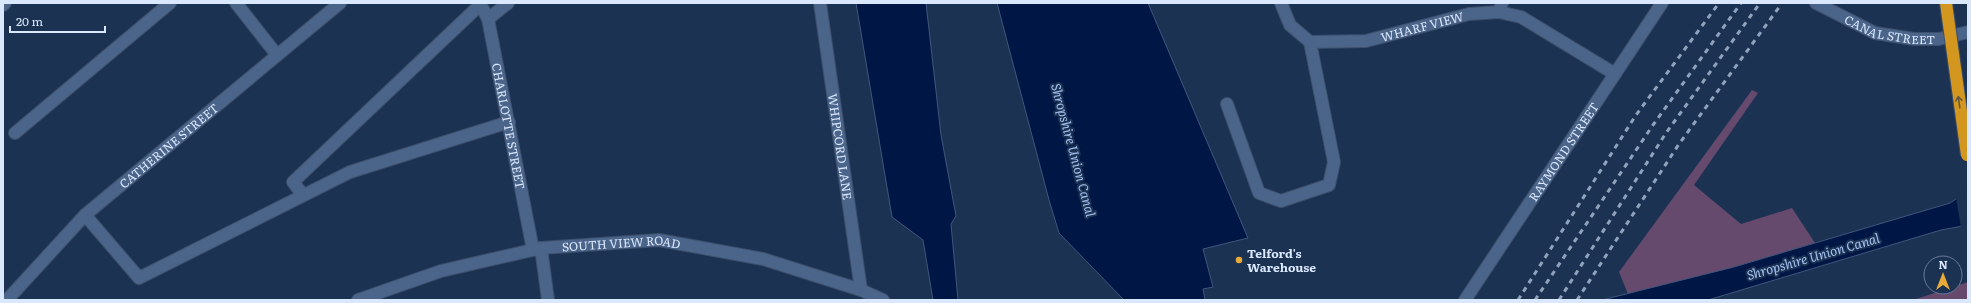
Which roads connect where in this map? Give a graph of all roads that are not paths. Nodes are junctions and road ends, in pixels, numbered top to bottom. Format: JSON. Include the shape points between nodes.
{"nodes":[{"id":1,"x":170,"y":3,"type":"edge"},
{"id":2,"x":236,"y":3,"type":"edge"},
{"id":3,"x":340,"y":3,"type":"edge"},
{"id":4,"x":481,"y":3,"type":"edge"},
{"id":5,"x":508,"y":3,"type":"edge"},
{"id":6,"x":820,"y":3,"type":"edge"},
{"id":7,"x":1281,"y":3,"type":"edge"},
{"id":8,"x":1662,"y":3,"type":"edge"},
{"id":9,"x":1946,"y":3,"type":"edge"},
{"id":10,"x":1817,"y":4,"type":"edge"},
{"id":11,"x":1500,"y":7,"type":"edge"},
{"id":12,"x":488,"y":19,"type":"junction"},
{"id":13,"x":1968,"y":32,"type":"edge"},
{"id":14,"x":1310,"y":42,"type":"junction"},
{"id":15,"x":278,"y":55,"type":"junction"},
{"id":16,"x":1614,"y":74,"type":"junction"},
{"id":17,"x":1227,"y":104,"type":"dead end"},
{"id":18,"x":509,"y":122,"type":"junction"},
{"id":19,"x":14,"y":133,"type":"dead end"},
{"id":20,"x":1967,"y":155,"type":"dead end"},
{"id":21,"x":303,"y":195,"type":"junction"},
{"id":22,"x":85,"y":215,"type":"junction"},
{"id":23,"x":537,"y":249,"type":"junction"},
{"id":24,"x":861,"y":290,"type":"junction"},
{"id":25,"x":8,"y":300,"type":"edge"},
{"id":26,"x":358,"y":300,"type":"edge"},
{"id":27,"x":548,"y":300,"type":"edge"},
{"id":28,"x":883,"y":300,"type":"edge"},
{"id":29,"x":1465,"y":300,"type":"edge"}],
"edges":[{"from":1,"to":19,"type":"street"},
{"from":2,"to":15,"type":"street"},
{"from":3,"to":15,"type":"street","name":"CATHERINE STREET"},
{"from":4,"to":12,"type":"street","name":"CHARLOTTE STREET"},
{"from":4,"to":21,"type":"street","via":[[293,182]]},
{"from":5,"to":12,"type":"street"},
{"from":6,"to":24,"type":"street","name":"WHIPCORD LANE"},
{"from":7,"to":14,"type":"street","via":[[1290,25]]},
{"from":8,"to":16,"type":"street","name":"RAYMOND STREET"},
{"from":20,"to":9,"type":"highway","one_way":true,"bridge":true},
{"from":10,"to":13,"type":"street","name":"CANAL STREET","via":[[1875,33],[1939,38]]},
{"from":11,"to":14,"type":"street","name":"WHARF VIEW","via":[[1366,41]]},
{"from":11,"to":16,"type":"street","name":"WHARF VIEW","via":[[1521,17]]},
{"from":12,"to":18,"type":"street","name":"CHARLOTTE STREET"},
{"from":14,"to":17,"type":"street","via":[[1334,162],[1329,185],[1281,201],[1259,193]]},
{"from":15,"to":22,"type":"street","name":"CATHERINE STREET"},
{"from":16,"to":29,"type":"street","name":"RAYMOND STREET"},
{"from":18,"to":21,"type":"street","via":[[350,172]]},
{"from":18,"to":23,"type":"street","name":"CHARLOTTE STREET"},
{"from":21,"to":22,"type":"street","via":[[139,278]]},
{"from":22,"to":25,"type":"street","name":"CATHERINE STREET"},
{"from":23,"to":24,"type":"street","name":"SOUTH VIEW ROAD","via":[[659,240],[763,259]]},
{"from":23,"to":26,"type":"street","name":"SOUTH VIEW ROAD","via":[[441,271]]},
{"from":23,"to":27,"type":"street","name":"CHARLOTTE STREET"},
{"from":24,"to":28,"type":"street","name":"SOUTH VIEW ROAD"}]}
